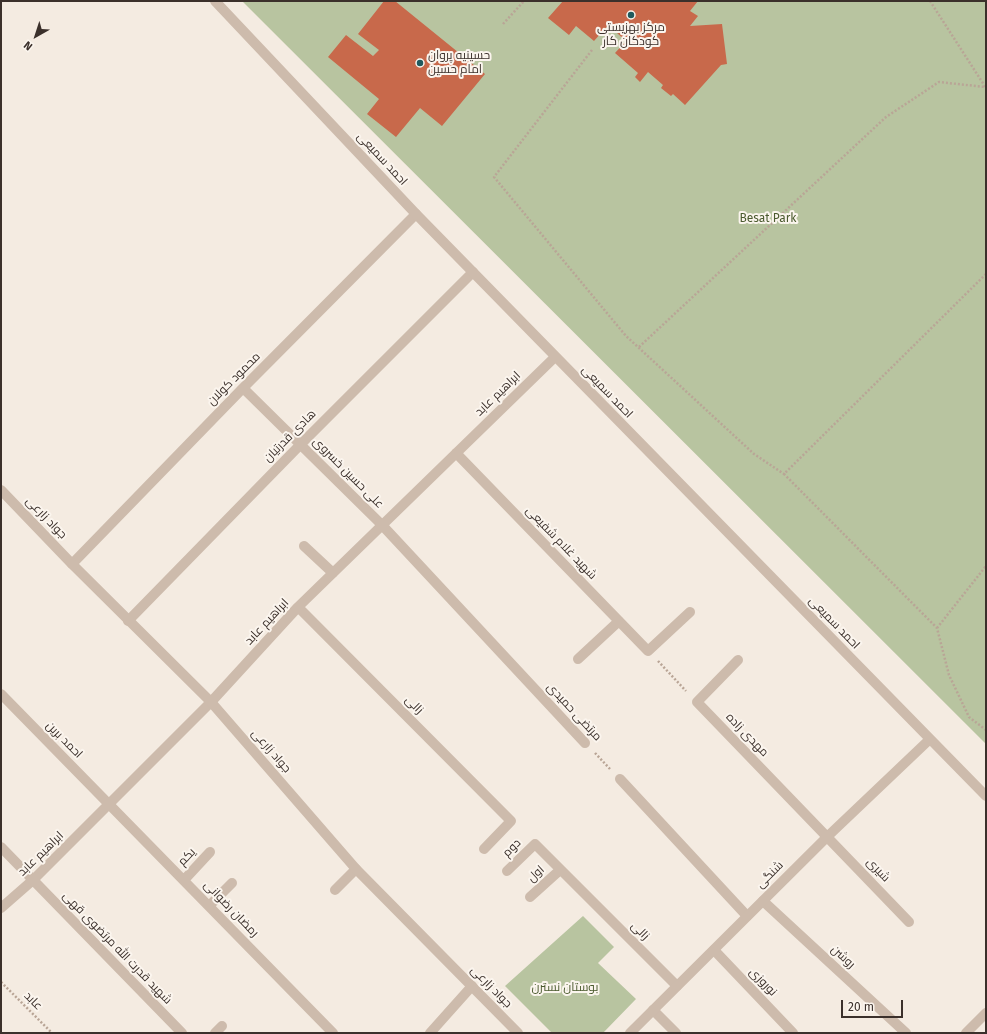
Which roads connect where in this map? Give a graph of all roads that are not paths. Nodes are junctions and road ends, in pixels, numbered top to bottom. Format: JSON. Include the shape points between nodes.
{"nodes":[{"id":1,"x":216,"y":1,"type":"edge"},
{"id":2,"x":416,"y":214,"type":"junction"},
{"id":3,"x":473,"y":272,"type":"junction"},
{"id":4,"x":555,"y":357,"type":"junction"},
{"id":5,"x":243,"y":388,"type":"junction"},
{"id":6,"x":300,"y":444,"type":"junction"},
{"id":7,"x":456,"y":453,"type":"junction"},
{"id":8,"x":1,"y":490,"type":"edge"},
{"id":9,"x":382,"y":525,"type":"junction"},
{"id":10,"x":304,"y":546,"type":"dead end"},
{"id":11,"x":72,"y":564,"type":"junction"},
{"id":12,"x":333,"y":573,"type":"junction"},
{"id":13,"x":298,"y":607,"type":"junction"},
{"id":14,"x":690,"y":612,"type":"dead end"},
{"id":15,"x":128,"y":620,"type":"junction"},
{"id":16,"x":619,"y":621,"type":"junction"},
{"id":17,"x":578,"y":659,"type":"dead end"},
{"id":18,"x":738,"y":660,"type":"dead end"},
{"id":19,"x":1,"y":694,"type":"edge"},
{"id":20,"x":211,"y":702,"type":"junction"},
{"id":21,"x":930,"y":739,"type":"junction"},
{"id":22,"x":585,"y":743,"type":"road end"},
{"id":23,"x":620,"y":780,"type":"road end"},
{"id":24,"x":986,"y":796,"type":"edge"},
{"id":25,"x":109,"y":804,"type":"junction"},
{"id":26,"x":828,"y":836,"type":"junction"},
{"id":27,"x":535,"y":844,"type":"joint"},
{"id":28,"x":1,"y":847,"type":"edge"},
{"id":29,"x":484,"y":849,"type":"dead end"},
{"id":30,"x":210,"y":852,"type":"dead end"},
{"id":31,"x":356,"y":869,"type":"junction"},
{"id":32,"x":560,"y":870,"type":"junction"},
{"id":33,"x":507,"y":871,"type":"dead end"},
{"id":34,"x":34,"y":880,"type":"junction"},
{"id":35,"x":184,"y":880,"type":"junction"},
{"id":36,"x":232,"y":884,"type":"dead end"},
{"id":37,"x":335,"y":890,"type":"dead end"},
{"id":38,"x":530,"y":897,"type":"dead end"},
{"id":39,"x":763,"y":901,"type":"junction"},
{"id":40,"x":209,"y":906,"type":"junction"},
{"id":41,"x":1,"y":908,"type":"edge"},
{"id":42,"x":747,"y":916,"type":"junction"},
{"id":43,"x":909,"y":922,"type":"dead end"},
{"id":44,"x":714,"y":950,"type":"junction"},
{"id":45,"x":472,"y":986,"type":"junction"},
{"id":46,"x":677,"y":986,"type":"junction"},
{"id":47,"x":653,"y":1010,"type":"junction"},
{"id":48,"x":986,"y":1013,"type":"edge"},
{"id":49,"x":182,"y":1033,"type":"edge"},
{"id":50,"x":333,"y":1033,"type":"edge"},
{"id":51,"x":430,"y":1033,"type":"edge"},
{"id":52,"x":518,"y":1033,"type":"edge"},
{"id":53,"x":630,"y":1033,"type":"edge"},
{"id":54,"x":676,"y":1033,"type":"edge"},
{"id":55,"x":793,"y":1033,"type":"edge"},
{"id":56,"x":906,"y":1033,"type":"edge"},
{"id":57,"x":966,"y":1033,"type":"edge"}],
"edges":[{"from":1,"to":2,"type":"street","name":"احمد سمیعی"},
{"from":2,"to":3,"type":"street","name":"احمد سمیعی"},
{"from":2,"to":5,"type":"street","name":"محمود کولان"},
{"from":3,"to":4,"type":"street","name":"احمد سمیعی"},
{"from":3,"to":6,"type":"street","name":"هادی قدرتیان"},
{"from":4,"to":7,"type":"street","name":"ابراهیم عابد"},
{"from":4,"to":21,"type":"street","name":"احمد سمیعی"},
{"from":5,"to":6,"type":"street","name":"علی حسین خسروی"},
{"from":5,"to":11,"type":"street","name":"محمود کولان"},
{"from":6,"to":9,"type":"street","name":"علی حسین خسروی"},
{"from":6,"to":15,"type":"street","name":"هادی قدرتیان"},
{"from":7,"to":9,"type":"street","name":"ابراهیم عابد"},
{"from":7,"to":16,"type":"street","name":"شهید غلام شفیعی"},
{"from":8,"to":11,"type":"street","name":"جواد زارعی"},
{"from":9,"to":12,"type":"street","name":"ابراهیم عابد"},
{"from":9,"to":22,"type":"street","name":"مرتضی حمیدی"},
{"from":10,"to":12,"type":"street"},
{"from":11,"to":15,"type":"street","name":"جواد زارعی"},
{"from":12,"to":13,"type":"street","name":"ابراهیم عابد"},
{"from":13,"to":20,"type":"street","name":"ابراهیم عابد"},
{"from":13,"to":29,"type":"street","name":"زالی","via":[[511,821]]},
{"from":14,"to":16,"type":"street","name":"شهید غلام شفیعی","via":[[648,651]]},
{"from":15,"to":20,"type":"street","name":"جواد زارعی"},
{"from":16,"to":17,"type":"street"},
{"from":18,"to":26,"type":"street","name":"مهدی زاده","via":[[697,702]]},
{"from":19,"to":25,"type":"street","name":"احمد برین"},
{"from":20,"to":25,"type":"street","name":"ابراهیم عابد"},
{"from":20,"to":31,"type":"street","name":"جواد زارعی"},
{"from":21,"to":24,"type":"street","name":"احمد سمیعی"},
{"from":21,"to":26,"type":"street","name":"شنگی"},
{"from":23,"to":42,"type":"street"},
{"from":25,"to":34,"type":"street","name":"ابراهیم عابد"},
{"from":25,"to":35,"type":"street","name":"رمضان رضوانی"},
{"from":26,"to":39,"type":"street","name":"شنگی"},
{"from":26,"to":43,"type":"street","name":"شیری"},
{"from":27,"to":32,"type":"street","name":"زالی"},
{"from":27,"to":33,"type":"street","name":"دوم"},
{"from":28,"to":34,"type":"street","name":"شهید قدرت الله مرتضوی قهی"},
{"from":30,"to":35,"type":"street","name":"یکم"},
{"from":31,"to":37,"type":"street"},
{"from":31,"to":45,"type":"street","name":"جواد زارعی"},
{"from":32,"to":38,"type":"street","name":"اول"},
{"from":32,"to":46,"type":"street","name":"زالی"},
{"from":34,"to":41,"type":"street","name":"ابراهیم عابد"},
{"from":34,"to":49,"type":"street","name":"شهید قدرت الله مرتضوی قهی"},
{"from":35,"to":40,"type":"street","name":"رمضان رضوانی"},
{"from":36,"to":40,"type":"street"},
{"from":39,"to":42,"type":"street","name":"شنگی"},
{"from":39,"to":56,"type":"street","name":"روشن"},
{"from":40,"to":50,"type":"street","name":"رمضان رضوانی"},
{"from":42,"to":44,"type":"street","name":"شنگی"},
{"from":44,"to":46,"type":"street","name":"شنگی"},
{"from":44,"to":55,"type":"street","name":"نوروزی"},
{"from":45,"to":51,"type":"street"},
{"from":45,"to":52,"type":"street","name":"جواد زارعی"},
{"from":46,"to":47,"type":"street","name":"شنگی"},
{"from":47,"to":53,"type":"street","name":"شنگی"},
{"from":47,"to":54,"type":"street"},
{"from":48,"to":57,"type":"street"}]}
